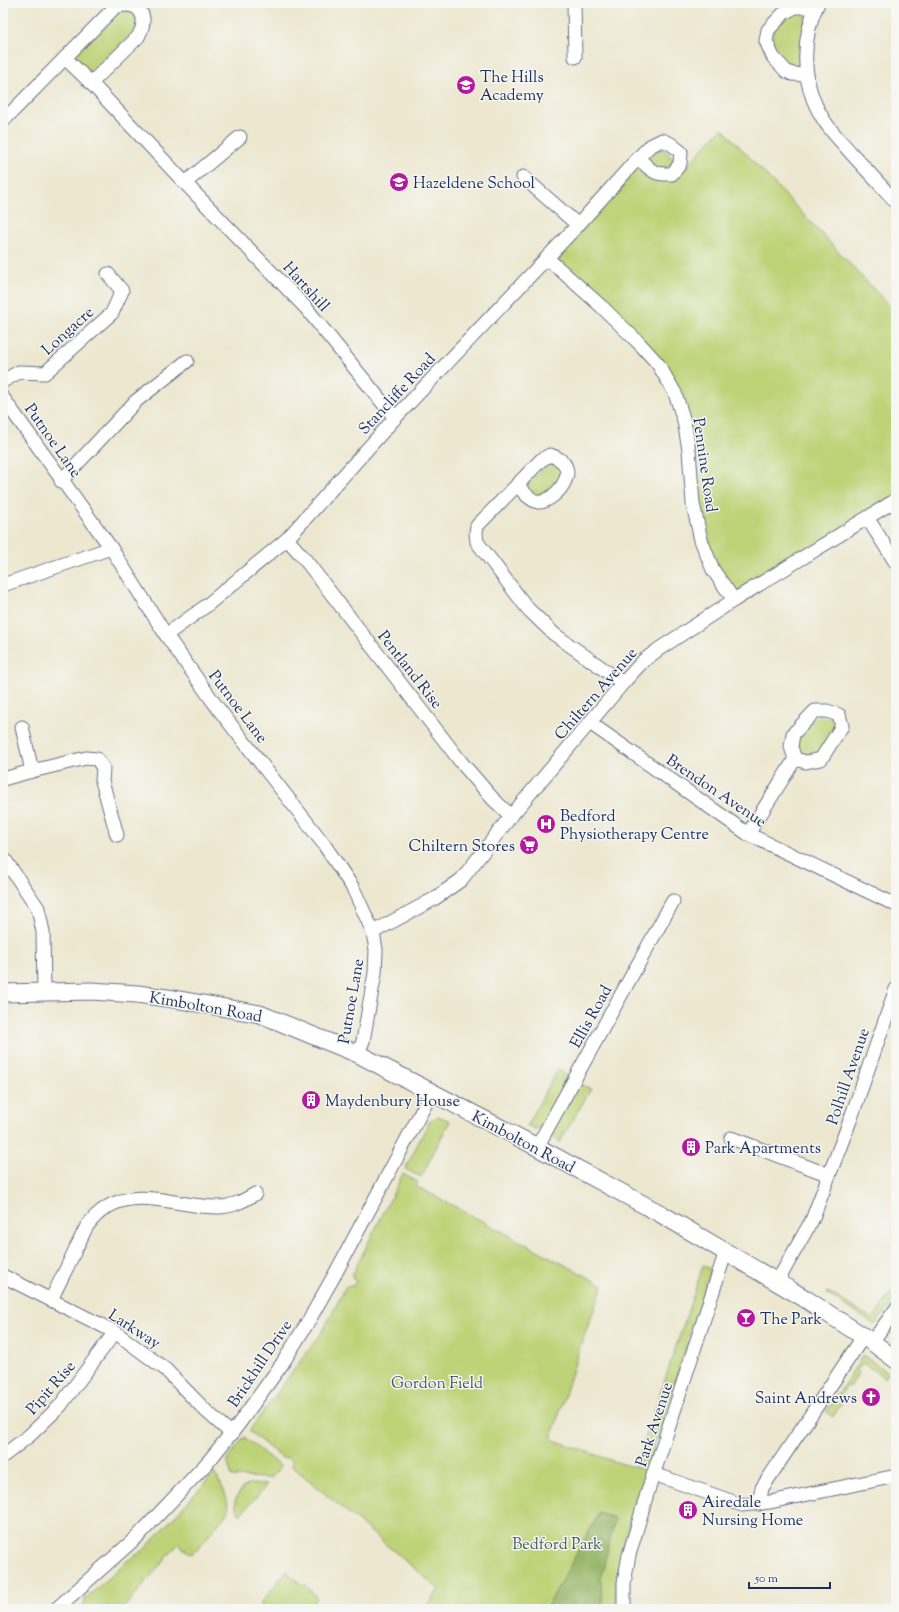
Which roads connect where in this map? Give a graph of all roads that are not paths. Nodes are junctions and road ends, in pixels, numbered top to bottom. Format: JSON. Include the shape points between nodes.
{"nodes":[{"id":1,"x":574,"y":3,"type":"edge"},
{"id":2,"x":817,"y":5,"type":"edge"},
{"id":3,"x":575,"y":57,"type":"dead end"},
{"id":4,"x":65,"y":58,"type":"junction"},
{"id":5,"x":807,"y":75,"type":"junction"},
{"id":6,"x":91,"y":83,"type":"junction"},
{"id":7,"x":3,"y":121,"type":"edge"},
{"id":8,"x":240,"y":137,"type":"dead end"},
{"id":9,"x":638,"y":158,"type":"dead end"},
{"id":10,"x":523,"y":177,"type":"dead end"},
{"id":11,"x":185,"y":183,"type":"junction"},
{"id":12,"x":896,"y":202,"type":"edge"},
{"id":13,"x":578,"y":225,"type":"junction"},
{"id":14,"x":547,"y":258,"type":"junction"},
{"id":15,"x":108,"y":274,"type":"dead end"},
{"id":16,"x":187,"y":361,"type":"dead end"},
{"id":17,"x":3,"y":381,"type":"edge"},
{"id":18,"x":3,"y":398,"type":"edge"},
{"id":19,"x":395,"y":418,"type":"junction"},
{"id":20,"x":61,"y":480,"type":"junction"},
{"id":21,"x":516,"y":485,"type":"dead end"},
{"id":22,"x":896,"y":500,"type":"edge"},
{"id":23,"x":868,"y":518,"type":"junction"},
{"id":24,"x":287,"y":539,"type":"junction"},
{"id":25,"x":111,"y":548,"type":"junction"},
{"id":26,"x":896,"y":563,"type":"edge"},
{"id":27,"x":3,"y":585,"type":"edge"},
{"id":28,"x":734,"y":600,"type":"junction"},
{"id":29,"x":166,"y":636,"type":"junction"},
{"id":30,"x":623,"y":683,"type":"junction"},
{"id":31,"x":590,"y":723,"type":"junction"},
{"id":32,"x":22,"y":727,"type":"dead end"},
{"id":33,"x":794,"y":759,"type":"dead end"},
{"id":34,"x":32,"y":771,"type":"junction"},
{"id":35,"x":3,"y":779,"type":"edge"},
{"id":36,"x":511,"y":816,"type":"junction"},
{"id":37,"x":748,"y":834,"type":"junction"},
{"id":38,"x":117,"y":835,"type":"dead end"},
{"id":39,"x":3,"y":857,"type":"edge"},
{"id":40,"x":673,"y":901,"type":"dead end"},
{"id":41,"x":896,"y":905,"type":"edge"},
{"id":42,"x":373,"y":932,"type":"junction"},
{"id":43,"x":896,"y":989,"type":"edge"},
{"id":44,"x":44,"y":991,"type":"junction"},
{"id":45,"x":3,"y":993,"type":"edge"},
{"id":46,"x":358,"y":1054,"type":"junction"},
{"id":47,"x":432,"y":1092,"type":"junction"},
{"id":48,"x":731,"y":1138,"type":"dead end"},
{"id":49,"x":537,"y":1147,"type":"junction"},
{"id":50,"x":829,"y":1176,"type":"junction"},
{"id":51,"x":255,"y":1194,"type":"dead end"},
{"id":52,"x":726,"y":1251,"type":"junction"},
{"id":53,"x":3,"y":1276,"type":"edge"},
{"id":54,"x":777,"y":1282,"type":"junction"},
{"id":55,"x":51,"y":1300,"type":"junction"},
{"id":56,"x":896,"y":1309,"type":"edge"},
{"id":57,"x":115,"y":1332,"type":"junction"},
{"id":58,"x":867,"y":1339,"type":"junction"},
{"id":59,"x":896,"y":1360,"type":"edge"},
{"id":60,"x":232,"y":1434,"type":"junction"},
{"id":61,"x":3,"y":1456,"type":"edge"},
{"id":62,"x":654,"y":1474,"type":"junction"},
{"id":63,"x":896,"y":1476,"type":"edge"},
{"id":64,"x":759,"y":1504,"type":"junction"},
{"id":65,"x":56,"y":1609,"type":"edge"},
{"id":66,"x":624,"y":1609,"type":"edge"}],
"edges":[{"from":1,"to":3,"type":"street"},
{"from":2,"to":5,"type":"street","via":[[808,28],[805,57]]},
{"from":2,"to":5,"type":"street","via":[[795,7],[784,13],[768,30],[766,41],[774,57],[786,71]]},
{"from":4,"to":6,"type":"street","name":"Hartshill"},
{"from":4,"to":6,"type":"street","via":[[114,7],[130,4],[140,9],[144,18],[143,28],[138,37]]},
{"from":4,"to":7,"type":"street"},
{"from":5,"to":12,"type":"street","via":[[821,117]]},
{"from":6,"to":11,"type":"street","name":"Hartshill"},
{"from":8,"to":11,"type":"street"},
{"from":9,"to":13,"type":"street","name":"Stancliffe Road"},
{"from":10,"to":13,"type":"street"},
{"from":11,"to":19,"type":"street","name":"Hartshill","via":[[306,308]]},
{"from":13,"to":14,"type":"street","name":"Stancliffe Road"},
{"from":14,"to":19,"type":"street","name":"Stancliffe Road"},
{"from":14,"to":28,"type":"street","name":"Pennine Road","via":[[640,344],[658,364],[675,393],[684,421],[701,540],[713,570]]},
{"from":15,"to":17,"type":"street","name":"Longacre","via":[[122,290],[112,312],[45,373],[20,372]]},
{"from":16,"to":20,"type":"street","via":[[136,401]]},
{"from":18,"to":20,"type":"street","name":"Putnoe Lane"},
{"from":19,"to":24,"type":"street","name":"Stancliffe Road"},
{"from":20,"to":25,"type":"street","name":"Putnoe Lane"},
{"from":21,"to":30,"type":"street","via":[[477,526],[477,542],[528,609],[548,629]]},
{"from":22,"to":23,"type":"street","name":"Chiltern Avenue"},
{"from":23,"to":26,"type":"street"},
{"from":23,"to":28,"type":"street","name":"Chiltern Avenue"},
{"from":24,"to":29,"type":"street","name":"Stancliffe Road"},
{"from":24,"to":36,"type":"street","name":"Pentland Rise","via":[[461,762]]},
{"from":25,"to":27,"type":"street"},
{"from":25,"to":29,"type":"street","name":"Putnoe Lane"},
{"from":28,"to":30,"type":"street","name":"Chiltern Avenue","via":[[659,649],[643,661]]},
{"from":29,"to":42,"type":"street","name":"Putnoe Lane","via":[[323,843],[353,888]]},
{"from":30,"to":31,"type":"street","name":"Chiltern Avenue"},
{"from":31,"to":36,"type":"street","name":"Chiltern Avenue"},
{"from":31,"to":37,"type":"street","name":"Brendon Avenue"},
{"from":32,"to":34,"type":"street"},
{"from":33,"to":37,"type":"street"},
{"from":34,"to":35,"type":"street"},
{"from":34,"to":38,"type":"street","via":[[86,758],[97,759],[104,768],[102,781]]},
{"from":36,"to":42,"type":"street","name":"Chiltern Avenue","via":[[461,880],[434,899]]},
{"from":37,"to":41,"type":"street","name":"Brendon Avenue"},
{"from":39,"to":44,"type":"street","via":[[38,908],[43,932]]},
{"from":40,"to":49,"type":"street","name":"Ellis Road"},
{"from":42,"to":46,"type":"street","name":"Putnoe Lane","via":[[376,950],[375,973],[363,1040]]},
{"from":43,"to":50,"type":"street","name":"Polhill Avenue"},
{"from":44,"to":45,"type":"main road","name":"Kimbolton Road"},
{"from":44,"to":46,"type":"main road","name":"Kimbolton Road","via":[[137,994],[260,1014]]},
{"from":46,"to":47,"type":"main road","name":"Kimbolton Road"},
{"from":47,"to":49,"type":"main road","name":"Kimbolton Road"},
{"from":47,"to":60,"type":"street","name":"Brickhill Drive","via":[[308,1322],[282,1364]]},
{"from":48,"to":50,"type":"street"},
{"from":49,"to":52,"type":"main road","name":"Kimbolton Road"},
{"from":50,"to":54,"type":"street","name":"Polhill Avenue","via":[[812,1220]]},
{"from":51,"to":55,"type":"street","via":[[240,1202],[218,1207],[142,1198],[126,1199],[112,1205],[99,1213],[87,1227]]},
{"from":52,"to":54,"type":"main road","name":"Kimbolton Road"},
{"from":52,"to":62,"type":"street","name":"Park Avenue"},
{"from":53,"to":55,"type":"street","name":"Larkway"},
{"from":54,"to":58,"type":"main road","name":"Kimbolton Road"},
{"from":55,"to":57,"type":"street","name":"Larkway"},
{"from":56,"to":58,"type":"street"},
{"from":57,"to":60,"type":"street","name":"Larkway","via":[[165,1369]]},
{"from":57,"to":61,"type":"street","name":"Pipit Rise","via":[[60,1406],[30,1435]]},
{"from":58,"to":59,"type":"main road","name":"Kimbolton Road"},
{"from":58,"to":64,"type":"street","via":[[762,1488]]},
{"from":60,"to":65,"type":"street","name":"Brickhill Drive","via":[[138,1536]]},
{"from":62,"to":64,"type":"street","via":[[735,1504]]},
{"from":62,"to":66,"type":"street","name":"Park Avenue","via":[[629,1555],[624,1583]]},
{"from":63,"to":64,"type":"street"}]}
